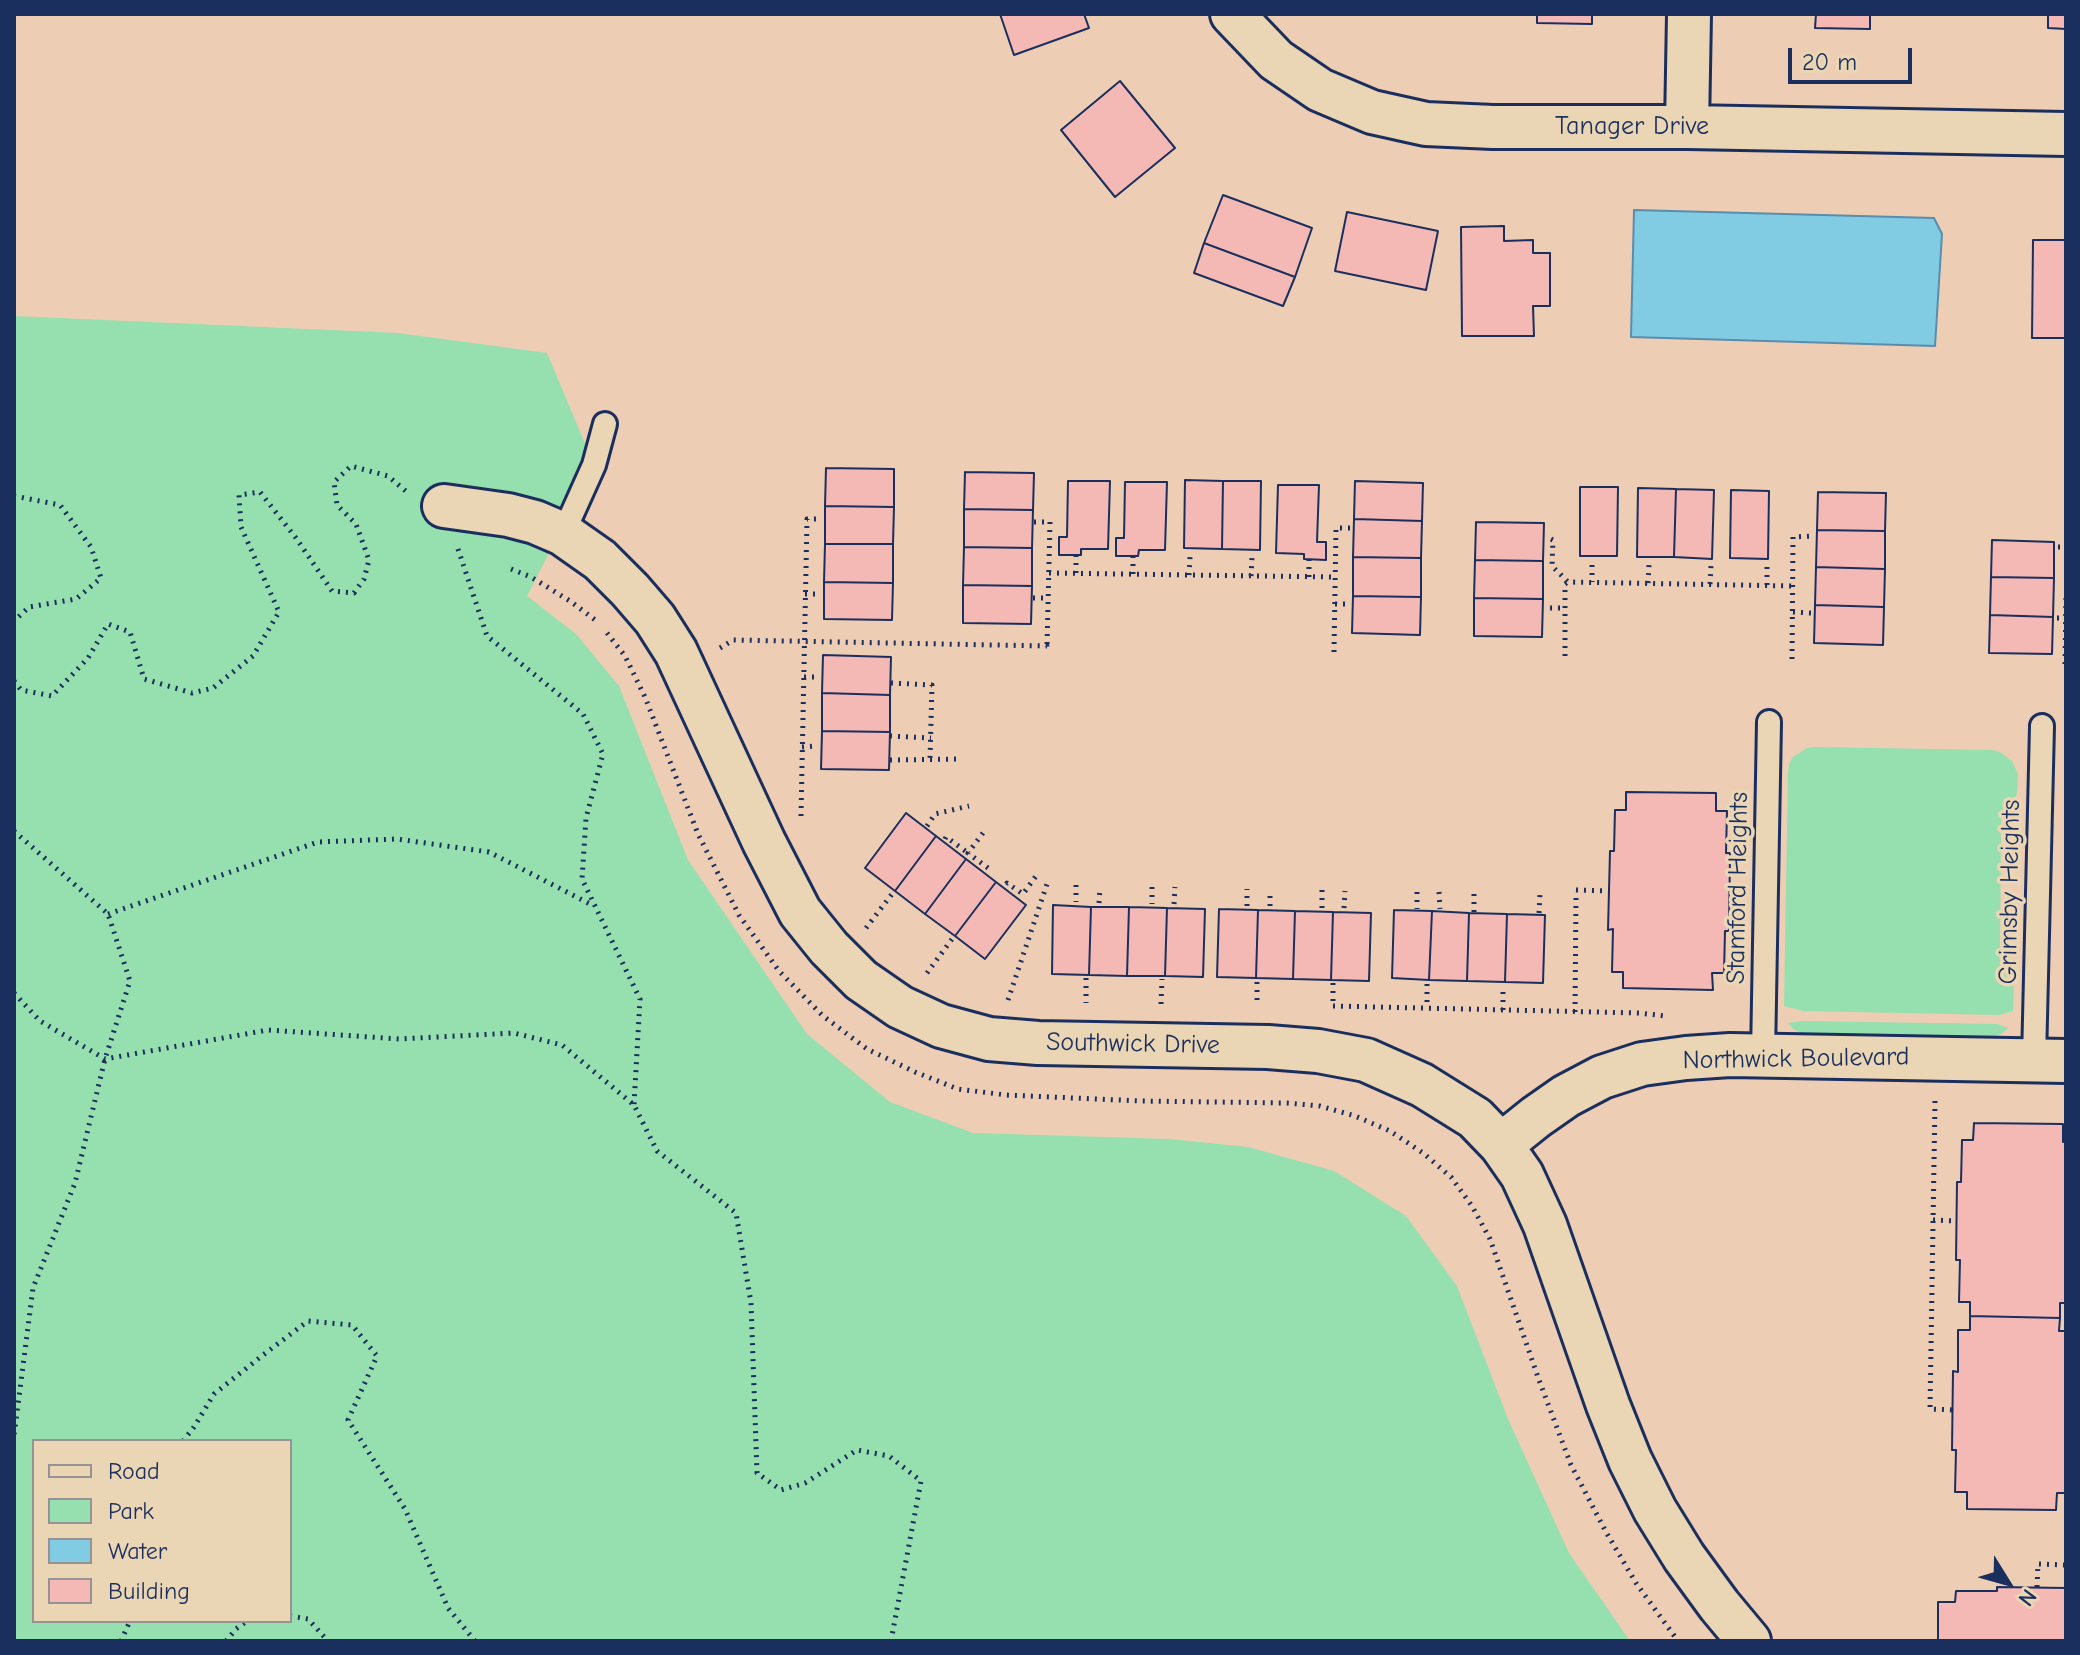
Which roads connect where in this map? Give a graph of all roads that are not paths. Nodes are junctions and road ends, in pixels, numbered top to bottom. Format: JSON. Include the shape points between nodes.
{"nodes":[{"id":1,"x":1232,"y":14,"type":"edge"},
{"id":2,"x":1689,"y":14,"type":"edge"},
{"id":3,"x":1687,"y":127,"type":"junction"},
{"id":4,"x":2066,"y":134,"type":"edge"},
{"id":5,"x":605,"y":424,"type":"dead end"},
{"id":6,"x":426,"y":500,"type":"road end"},
{"id":7,"x":563,"y":534,"type":"junction"},
{"id":8,"x":1769,"y":722,"type":"dead end"},
{"id":9,"x":2042,"y":726,"type":"dead end"},
{"id":10,"x":1763,"y":1055,"type":"junction"},
{"id":11,"x":2050,"y":1060,"type":"edge"},
{"id":12,"x":1501,"y":1145,"type":"junction"},
{"id":13,"x":1749,"y":1641,"type":"edge"}],
"edges":[{"from":1,"to":3,"type":"street","name":"Tanager Drive","via":[[1276,60],[1320,90],[1372,112],[1426,124]]},
{"from":2,"to":3,"type":"street"},
{"from":3,"to":4,"type":"street","name":"Tanager Drive"},
{"from":5,"to":7,"type":"lane","via":[[594,465]]},
{"from":6,"to":7,"type":"street","name":"Southwick Drive","via":[[508,515]]},
{"from":7,"to":12,"type":"street","name":"Southwick Drive","via":[[630,590],[676,652],[800,912],[861,980],[900,1007],[941,1026],[989,1039],[1268,1047],[1366,1060],[1422,1085],[1475,1118]]},
{"from":8,"to":10,"type":"lane","name":"Stamford Heights"},
{"from":9,"to":11,"type":"lane","name":"Grimsby Heights"},
{"from":10,"to":11,"type":"street","name":"Northwick Boulevard"},
{"from":10,"to":12,"type":"street","name":"Northwick Boulevard","via":[[1642,1064],[1602,1077],[1566,1096]]},
{"from":12,"to":13,"type":"street","name":"Southwick Drive","via":[[1545,1225],[1630,1460],[1684,1557]]}]}
